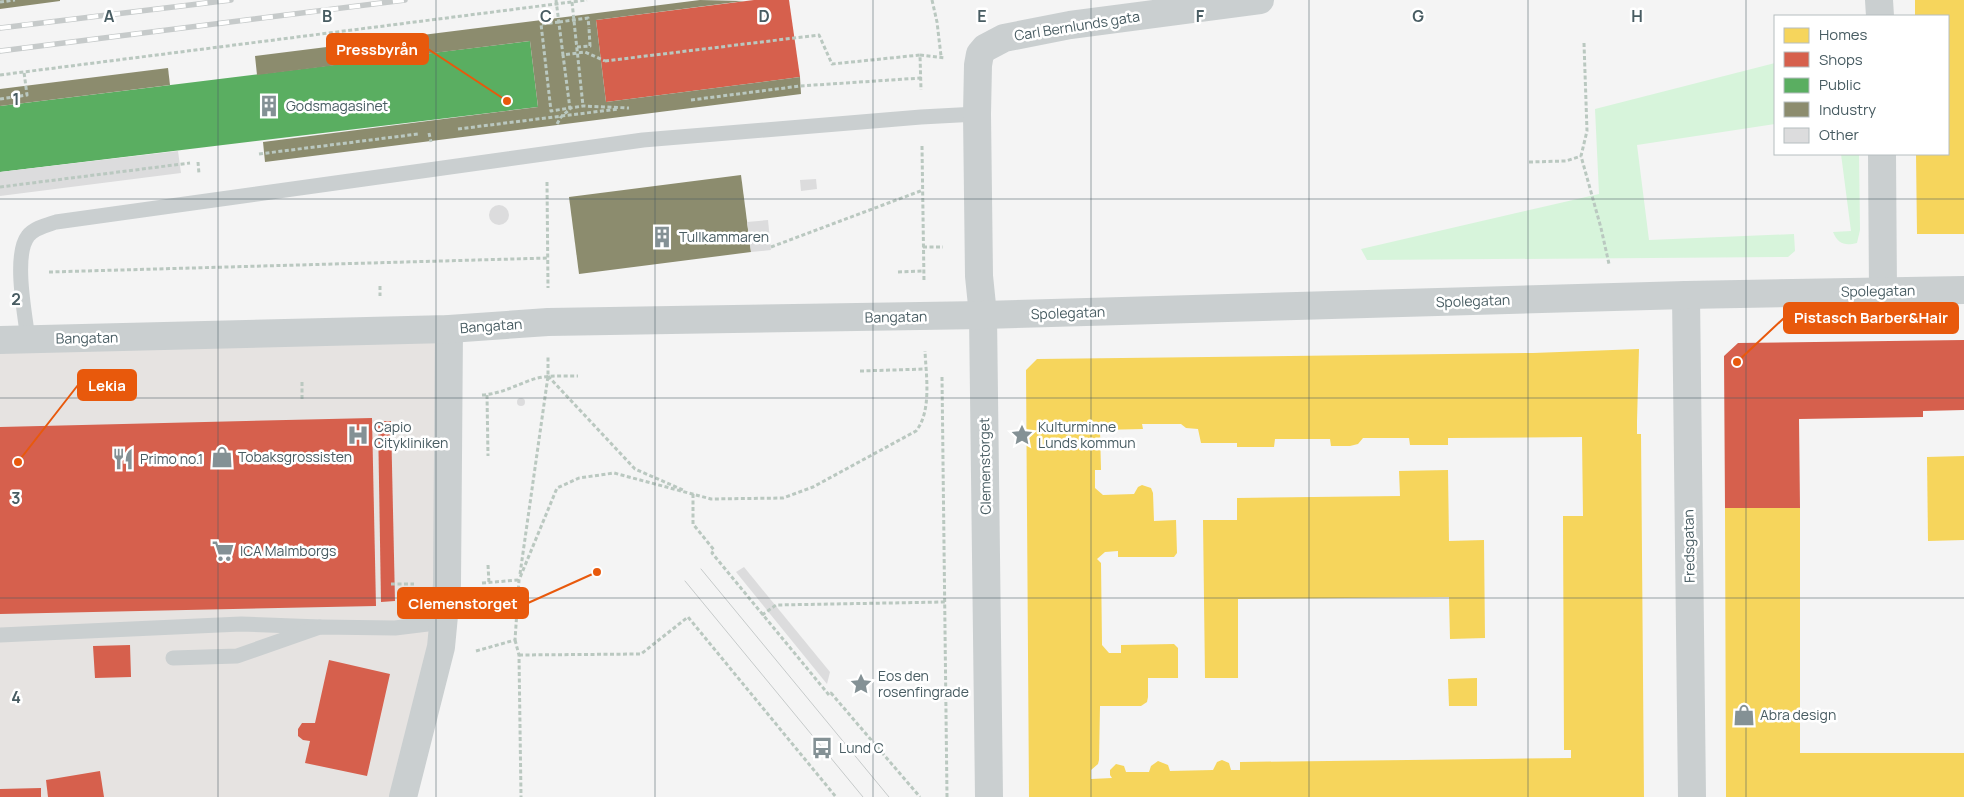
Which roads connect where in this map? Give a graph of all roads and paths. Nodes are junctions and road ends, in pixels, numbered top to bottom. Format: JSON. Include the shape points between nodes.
{"nodes":[{"id":1,"x":15,"y":0,"type":"edge"},
{"id":2,"x":556,"y":0,"type":"edge"},
{"id":3,"x":587,"y":0,"type":"edge"},
{"id":4,"x":932,"y":0,"type":"edge"},
{"id":5,"x":1260,"y":0,"type":"edge"},
{"id":6,"x":1880,"y":0,"type":"edge"},
{"id":7,"x":0,"y":2,"type":"edge"},
{"id":8,"x":572,"y":2,"type":"junction"},
{"id":9,"x":1880,"y":15,"type":"edge"},
{"id":10,"x":559,"y":22,"type":"junction"},
{"id":11,"x":1584,"y":43,"type":"dead end"},
{"id":12,"x":576,"y":47,"type":"junction"},
{"id":13,"x":563,"y":55,"type":"junction"},
{"id":14,"x":941,"y":56,"type":"dead end"},
{"id":15,"x":24,"y":72,"type":"junction"},
{"id":16,"x":0,"y":75,"type":"edge"},
{"id":17,"x":921,"y":78,"type":"junction"},
{"id":18,"x":0,"y":99,"type":"edge"},
{"id":19,"x":691,"y":100,"type":"dead end"},
{"id":20,"x":583,"y":106,"type":"junction"},
{"id":21,"x":570,"y":109,"type":"junction"},
{"id":22,"x":977,"y":114,"type":"junction"},
{"id":23,"x":561,"y":116,"type":"junction"},
{"id":24,"x":921,"y":117,"type":"junction"},
{"id":25,"x":458,"y":129,"type":"dead end"},
{"id":26,"x":418,"y":134,"type":"dead end"},
{"id":27,"x":259,"y":154,"type":"dead end"},
{"id":28,"x":547,"y":155,"type":"junction"},
{"id":29,"x":1882,"y":155,"type":"edge"},
{"id":30,"x":1581,"y":156,"type":"junction"},
{"id":31,"x":1529,"y":162,"type":"dead end"},
{"id":32,"x":190,"y":163,"type":"dead end"},
{"id":33,"x":0,"y":187,"type":"edge"},
{"id":34,"x":922,"y":190,"type":"junction"},
{"id":35,"x":771,"y":247,"type":"dead end"},
{"id":36,"x":548,"y":258,"type":"junction"},
{"id":37,"x":923,"y":271,"type":"junction"},
{"id":38,"x":21,"y":272,"type":"junction"},
{"id":39,"x":898,"y":272,"type":"dead end"},
{"id":40,"x":548,"y":290,"type":"dead end"},
{"id":41,"x":1964,"y":290,"type":"edge"},
{"id":42,"x":1883,"y":292,"type":"junction"},
{"id":43,"x":1686,"y":295,"type":"junction"},
{"id":44,"x":1616,"y":297,"type":"junction"},
{"id":45,"x":983,"y":315,"type":"junction"},
{"id":46,"x":924,"y":316,"type":"junction"},
{"id":47,"x":448,"y":329,"type":"junction"},
{"id":48,"x":28,"y":339,"type":"junction"},
{"id":49,"x":0,"y":340,"type":"edge"},
{"id":50,"x":548,"y":352,"type":"dead end"},
{"id":51,"x":926,"y":369,"type":"junction"},
{"id":52,"x":860,"y":371,"type":"dead end"},
{"id":53,"x":548,"y":376,"type":"junction"},
{"id":54,"x":578,"y":376,"type":"dead end"},
{"id":55,"x":942,"y":377,"type":"dead end"},
{"id":56,"x":302,"y":381,"type":"dead end"},
{"id":57,"x":487,"y":395,"type":"junction"},
{"id":58,"x":482,"y":396,"type":"dead end"},
{"id":59,"x":302,"y":399,"type":"dead end"},
{"id":60,"x":488,"y":456,"type":"dead end"},
{"id":61,"x":693,"y":494,"type":"junction"},
{"id":62,"x":488,"y":566,"type":"dead end"},
{"id":63,"x":519,"y":580,"type":"junction"},
{"id":64,"x":479,"y":583,"type":"dead end"},
{"id":65,"x":488,"y":583,"type":"junction"},
{"id":66,"x":391,"y":584,"type":"dead end"},
{"id":67,"x":414,"y":584,"type":"dead end"},
{"id":68,"x":945,"y":602,"type":"junction"},
{"id":69,"x":762,"y":615,"type":"junction"},
{"id":70,"x":320,"y":627,"type":"junction"},
{"id":71,"x":0,"y":635,"type":"edge"},
{"id":72,"x":443,"y":635,"type":"junction"},
{"id":73,"x":514,"y":640,"type":"junction"},
{"id":74,"x":519,"y":655,"type":"junction"},
{"id":75,"x":173,"y":658,"type":"dead end"},
{"id":76,"x":403,"y":797,"type":"edge"},
{"id":77,"x":521,"y":797,"type":"edge"},
{"id":78,"x":836,"y":797,"type":"edge"},
{"id":79,"x":920,"y":797,"type":"edge"},
{"id":80,"x":947,"y":797,"type":"edge"},
{"id":81,"x":989,"y":797,"type":"edge"},
{"id":82,"x":1692,"y":797,"type":"edge"}],
"edges":[{"from":1,"to":7,"type":"path"},
{"from":2,"to":10,"type":"path","bridge":true},
{"from":3,"to":8,"type":"path"},
{"from":4,"to":14,"type":"path"},
{"from":5,"to":22,"type":"street","name":"Carl Bernlunds gata","via":[[1070,25],[993,42],[980,54]]},
{"from":6,"to":9,"type":"street"},
{"from":8,"to":12,"type":"path"},
{"from":8,"to":15,"type":"path"},
{"from":10,"to":12,"type":"path","bridge":true,"via":[[588,18],[590,46]]},
{"from":10,"to":13,"type":"path","bridge":true},
{"from":10,"to":21,"type":"path","via":[[541,24],[551,112]]},
{"from":11,"to":30,"type":"path","via":[[1587,131]]},
{"from":12,"to":20,"type":"path"},
{"from":13,"to":17,"type":"path","bridge":true,"via":[[584,52],[605,61],[819,35],[832,64],[920,55]]},
{"from":13,"to":21,"type":"path"},
{"from":15,"to":16,"type":"path"},
{"from":15,"to":18,"type":"path","via":[[27,95]]},
{"from":17,"to":19,"type":"path","via":[[800,86]]},
{"from":17,"to":24,"type":"path"},
{"from":20,"to":21,"type":"path"},
{"from":20,"to":23,"type":"path","via":[[629,108]]},
{"from":21,"to":23,"type":"path"},
{"from":22,"to":24,"type":"lane"},
{"from":22,"to":45,"type":"street","name":"Carl Bernlunds gata","via":[[979,276]]},
{"from":23,"to":25,"type":"path"},
{"from":24,"to":28,"type":"lane","via":[[643,140]]},
{"from":24,"to":34,"type":"path"},
{"from":26,"to":27,"type":"path"},
{"from":28,"to":36,"type":"path"},
{"from":28,"to":38,"type":"lane","via":[[56,222],[28,235],[22,252]]},
{"from":29,"to":42,"type":"street"},
{"from":30,"to":31,"type":"path","via":[[1566,161]]},
{"from":30,"to":44,"type":"path"},
{"from":32,"to":33,"type":"path"},
{"from":34,"to":35,"type":"path"},
{"from":34,"to":37,"type":"path"},
{"from":36,"to":38,"type":"path"},
{"from":36,"to":40,"type":"path"},
{"from":37,"to":39,"type":"path"},
{"from":37,"to":46,"type":"path"},
{"from":38,"to":48,"type":"lane"},
{"from":41,"to":42,"type":"street","name":"Spolegatan"},
{"from":42,"to":43,"type":"street","name":"Spolegatan"},
{"from":43,"to":44,"type":"street","name":"Spolegatan"},
{"from":43,"to":82,"type":"street","name":"Fredsgatan"},
{"from":44,"to":45,"type":"street","name":"Spolegatan"},
{"from":45,"to":46,"type":"street","name":"Bangatan"},
{"from":45,"to":81,"type":"street","name":"Clemenstorget"},
{"from":46,"to":47,"type":"street","name":"Bangatan","via":[[548,322]]},
{"from":46,"to":51,"type":"path"},
{"from":47,"to":48,"type":"street","name":"Bangatan"},
{"from":47,"to":72,"type":"street","via":[[447,584]]},
{"from":48,"to":49,"type":"street","name":"Bangatan"},
{"from":50,"to":53,"type":"path"},
{"from":51,"to":52,"type":"path"},
{"from":51,"to":61,"type":"path","via":[[924,417],[911,435],[813,487],[783,498],[711,499]]},
{"from":53,"to":54,"type":"path"},
{"from":53,"to":57,"type":"path"},
{"from":53,"to":61,"type":"path","via":[[635,469]]},
{"from":53,"to":63,"type":"path"},
{"from":55,"to":68,"type":"path"},
{"from":56,"to":59,"type":"path"},
{"from":57,"to":58,"type":"path"},
{"from":57,"to":60,"type":"path"},
{"from":61,"to":63,"type":"path","via":[[614,473],[580,478],[557,488]]},
{"from":61,"to":69,"type":"path","via":[[694,524],[714,550],[712,553]]},
{"from":62,"to":65,"type":"path"},
{"from":63,"to":65,"type":"path"},
{"from":63,"to":73,"type":"path"},
{"from":64,"to":65,"type":"path"},
{"from":66,"to":67,"type":"path"},
{"from":68,"to":69,"type":"path","via":[[776,605]]},
{"from":68,"to":80,"type":"path"},
{"from":69,"to":79,"type":"path"},
{"from":70,"to":71,"type":"lane","via":[[240,624]]},
{"from":70,"to":72,"type":"lane","via":[[394,628]]},
{"from":70,"to":75,"type":"lane","via":[[237,656]]},
{"from":72,"to":73,"type":"path","via":[[466,653]]},
{"from":72,"to":76,"type":"street"},
{"from":73,"to":74,"type":"path"},
{"from":74,"to":77,"type":"path"},
{"from":74,"to":78,"type":"path","via":[[641,654],[688,617]]}]}
